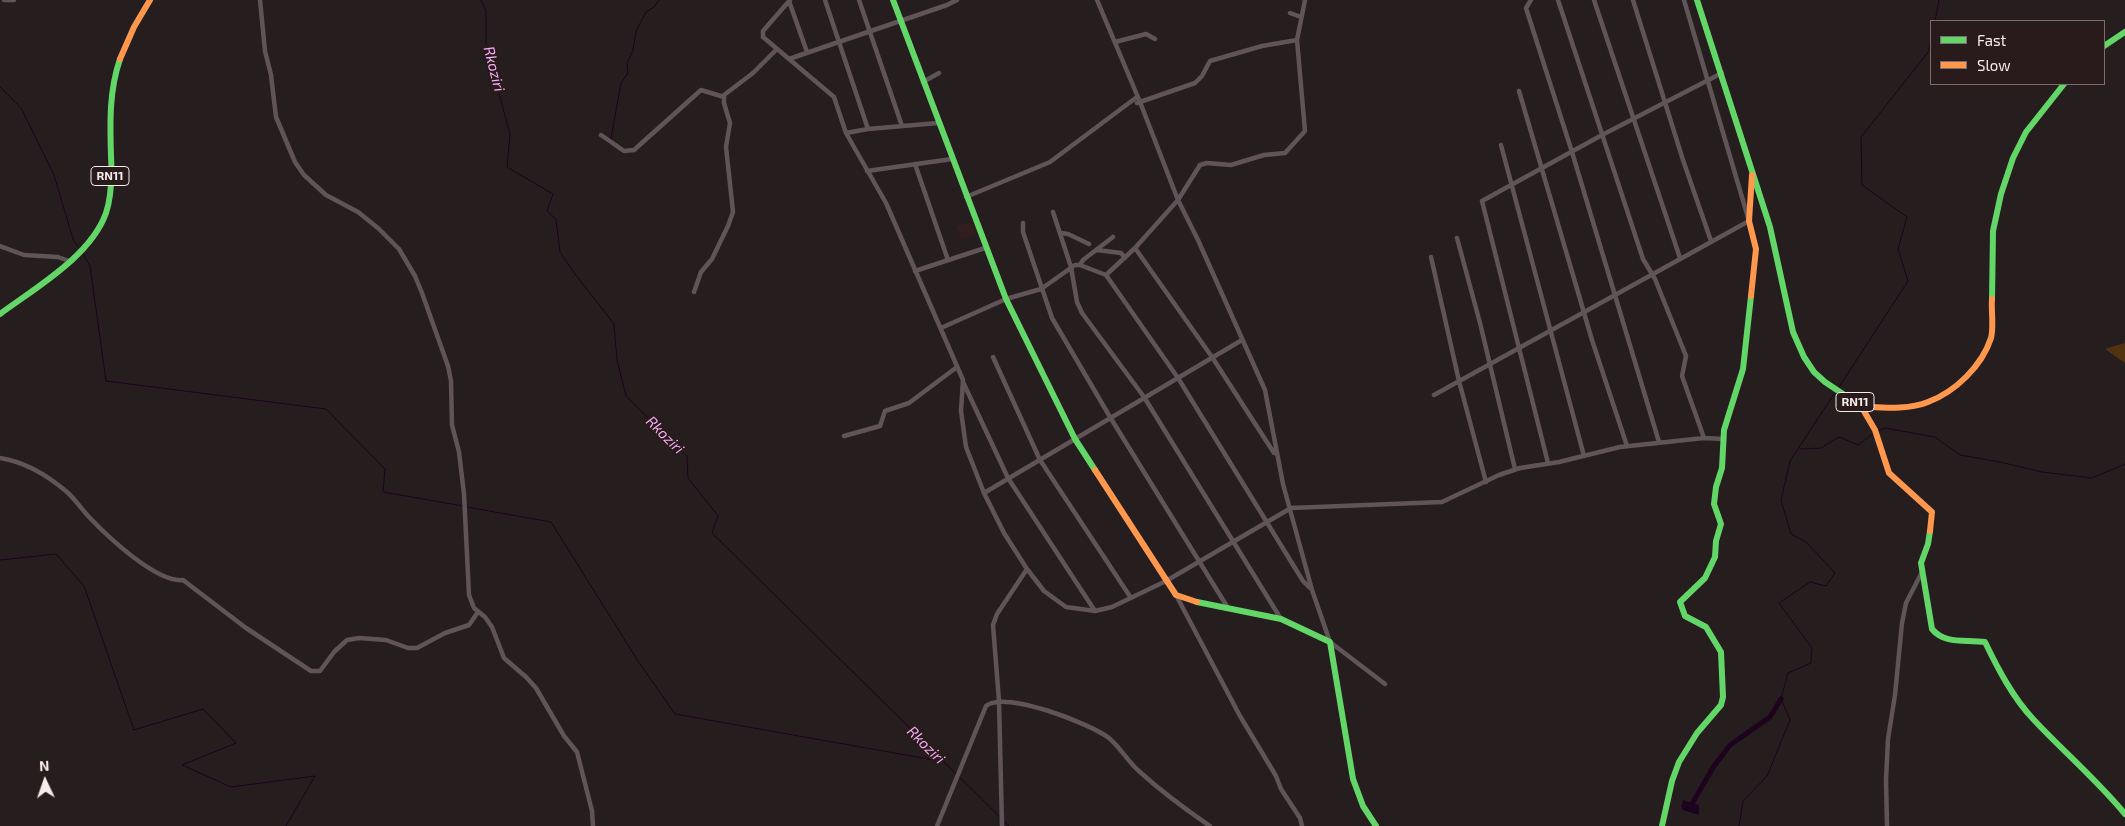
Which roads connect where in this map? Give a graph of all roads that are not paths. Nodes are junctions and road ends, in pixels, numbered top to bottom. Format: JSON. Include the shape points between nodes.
{"nodes":[{"id":1,"x":4,"y":0,"type":"edge"},
{"id":2,"x":14,"y":0,"type":"edge"},
{"id":3,"x":150,"y":0,"type":"edge"},
{"id":4,"x":260,"y":0,"type":"edge"},
{"id":5,"x":824,"y":0,"type":"edge"},
{"id":6,"x":859,"y":0,"type":"edge"},
{"id":7,"x":893,"y":0,"type":"edge"},
{"id":8,"x":956,"y":0,"type":"edge"},
{"id":9,"x":1097,"y":0,"type":"edge"},
{"id":10,"x":1304,"y":0,"type":"edge"},
{"id":11,"x":1531,"y":0,"type":"edge"},
{"id":12,"x":1536,"y":0,"type":"edge"},
{"id":13,"x":1558,"y":0,"type":"edge"},
{"id":14,"x":1594,"y":0,"type":"edge"},
{"id":15,"x":1633,"y":0,"type":"edge"},
{"id":16,"x":1684,"y":0,"type":"edge"},
{"id":17,"x":1697,"y":0,"type":"edge"},
{"id":18,"x":789,"y":1,"type":"edge"},
{"id":19,"x":1290,"y":13,"type":"dead end"},
{"id":20,"x":1301,"y":17,"type":"junction"},
{"id":21,"x":901,"y":20,"type":"junction"},
{"id":22,"x":869,"y":30,"type":"junction"},
{"id":23,"x":2125,"y":32,"type":"edge"},
{"id":24,"x":1155,"y":39,"type":"dead end"},
{"id":25,"x":1297,"y":40,"type":"junction"},
{"id":26,"x":839,"y":41,"type":"junction"},
{"id":27,"x":1115,"y":42,"type":"junction"},
{"id":28,"x":2105,"y":45,"type":"edge"},
{"id":29,"x":777,"y":49,"type":"junction"},
{"id":30,"x":808,"y":52,"type":"junction"},
{"id":31,"x":789,"y":59,"type":"junction"},
{"id":32,"x":940,"y":73,"type":"dead end"},
{"id":33,"x":1722,"y":73,"type":"junction"},
{"id":34,"x":1708,"y":80,"type":"junction"},
{"id":35,"x":923,"y":82,"type":"junction"},
{"id":36,"x":2063,"y":85,"type":"edge"},
{"id":37,"x":1519,"y":91,"type":"dead end"},
{"id":38,"x":1137,"y":96,"type":"junction"},
{"id":39,"x":724,"y":97,"type":"junction"},
{"id":40,"x":1139,"y":102,"type":"junction"},
{"id":41,"x":1666,"y":102,"type":"junction"},
{"id":42,"x":1634,"y":119,"type":"junction"},
{"id":43,"x":938,"y":123,"type":"junction"},
{"id":44,"x":902,"y":126,"type":"junction"},
{"id":45,"x":868,"y":129,"type":"junction"},
{"id":46,"x":846,"y":133,"type":"junction"},
{"id":47,"x":601,"y":135,"type":"dead end"},
{"id":48,"x":1602,"y":135,"type":"junction"},
{"id":49,"x":1501,"y":145,"type":"dead end"},
{"id":50,"x":1572,"y":152,"type":"junction"},
{"id":51,"x":952,"y":159,"type":"junction"},
{"id":52,"x":915,"y":164,"type":"junction"},
{"id":53,"x":1541,"y":169,"type":"junction"},
{"id":54,"x":867,"y":170,"type":"junction"},
{"id":55,"x":1753,"y":172,"type":"junction"},
{"id":56,"x":1512,"y":184,"type":"junction"},
{"id":57,"x":966,"y":197,"type":"junction"},
{"id":58,"x":1178,"y":200,"type":"junction"},
{"id":59,"x":1053,"y":212,"type":"dead end"},
{"id":60,"x":1749,"y":221,"type":"junction"},
{"id":61,"x":1023,"y":224,"type":"dead end"},
{"id":62,"x":1061,"y":233,"type":"junction"},
{"id":63,"x":1113,"y":237,"type":"dead end"},
{"id":64,"x":1457,"y":238,"type":"dead end"},
{"id":65,"x":1711,"y":241,"type":"junction"},
{"id":66,"x":1089,"y":244,"type":"dead end"},
{"id":67,"x":0,"y":246,"type":"edge"},
{"id":68,"x":985,"y":248,"type":"junction"},
{"id":69,"x":1135,"y":248,"type":"junction"},
{"id":70,"x":1096,"y":250,"type":"junction"},
{"id":71,"x":1431,"y":257,"type":"dead end"},
{"id":72,"x":1125,"y":258,"type":"junction"},
{"id":73,"x":1680,"y":258,"type":"junction"},
{"id":74,"x":948,"y":260,"type":"junction"},
{"id":75,"x":69,"y":261,"type":"junction"},
{"id":76,"x":1147,"y":264,"type":"junction"},
{"id":77,"x":1080,"y":265,"type":"junction"},
{"id":78,"x":1071,"y":267,"type":"junction"},
{"id":79,"x":1142,"y":269,"type":"dead end"},
{"id":80,"x":915,"y":271,"type":"junction"},
{"id":81,"x":1651,"y":275,"type":"junction"},
{"id":82,"x":1106,"y":276,"type":"junction"},
{"id":83,"x":1041,"y":289,"type":"junction"},
{"id":84,"x":694,"y":292,"type":"dead end"},
{"id":85,"x":1614,"y":295,"type":"junction"},
{"id":86,"x":1006,"y":299,"type":"junction"},
{"id":87,"x":1585,"y":311,"type":"junction"},
{"id":88,"x":0,"y":314,"type":"edge"},
{"id":89,"x":941,"y":328,"type":"junction"},
{"id":90,"x":1552,"y":330,"type":"junction"},
{"id":91,"x":1242,"y":340,"type":"junction"},
{"id":92,"x":1518,"y":348,"type":"junction"},
{"id":93,"x":993,"y":357,"type":"dead end"},
{"id":94,"x":1212,"y":357,"type":"junction"},
{"id":95,"x":1489,"y":364,"type":"junction"},
{"id":96,"x":957,"y":367,"type":"junction"},
{"id":97,"x":1178,"y":378,"type":"junction"},
{"id":98,"x":963,"y":380,"type":"junction"},
{"id":99,"x":1459,"y":381,"type":"junction"},
{"id":100,"x":1434,"y":395,"type":"dead end"},
{"id":101,"x":1144,"y":398,"type":"junction"},
{"id":102,"x":1861,"y":406,"type":"junction"},
{"id":103,"x":1110,"y":417,"type":"junction"},
{"id":104,"x":844,"y":436,"type":"dead end"},
{"id":105,"x":1704,"y":438,"type":"junction"},
{"id":106,"x":1075,"y":439,"type":"junction"},
{"id":107,"x":1724,"y":439,"type":"junction"},
{"id":108,"x":1659,"y":442,"type":"junction"},
{"id":109,"x":1626,"y":446,"type":"junction"},
{"id":110,"x":1276,"y":456,"type":"junction"},
{"id":111,"x":1584,"y":456,"type":"junction"},
{"id":112,"x":0,"y":458,"type":"edge"},
{"id":113,"x":1040,"y":460,"type":"junction"},
{"id":114,"x":1548,"y":463,"type":"junction"},
{"id":115,"x":1515,"y":469,"type":"junction"},
{"id":116,"x":1008,"y":478,"type":"junction"},
{"id":117,"x":1486,"y":482,"type":"junction"},
{"id":118,"x":984,"y":493,"type":"junction"},
{"id":119,"x":1290,"y":508,"type":"junction"},
{"id":120,"x":1266,"y":522,"type":"junction"},
{"id":121,"x":1233,"y":542,"type":"junction"},
{"id":122,"x":1200,"y":562,"type":"junction"},
{"id":123,"x":1027,"y":569,"type":"junction"},
{"id":124,"x":1922,"y":572,"type":"junction"},
{"id":125,"x":1166,"y":581,"type":"junction"},
{"id":126,"x":1312,"y":590,"type":"junction"},
{"id":127,"x":1176,"y":595,"type":"junction"},
{"id":128,"x":1131,"y":598,"type":"junction"},
{"id":129,"x":1228,"y":608,"type":"junction"},
{"id":130,"x":1095,"y":611,"type":"junction"},
{"id":131,"x":478,"y":612,"type":"junction"},
{"id":132,"x":1280,"y":619,"type":"junction"},
{"id":133,"x":1330,"y":642,"type":"junction"},
{"id":134,"x":1385,"y":684,"type":"dead end"},
{"id":135,"x":998,"y":701,"type":"junction"},
{"id":136,"x":2125,"y":814,"type":"edge"},
{"id":137,"x":593,"y":826,"type":"edge"},
{"id":138,"x":937,"y":826,"type":"edge"},
{"id":139,"x":1002,"y":826,"type":"edge"},
{"id":140,"x":1210,"y":826,"type":"edge"},
{"id":141,"x":1302,"y":826,"type":"edge"},
{"id":142,"x":1376,"y":826,"type":"edge"},
{"id":143,"x":1662,"y":826,"type":"edge"},
{"id":144,"x":1887,"y":826,"type":"edge"}],
"edges":[{"from":1,"to":2,"type":"street"},
{"from":3,"to":75,"type":"street","number":"RN11","via":[[119,55],[114,73],[108,204],[99,228]]},
{"from":4,"to":131,"type":"street","via":[[276,117],[295,162],[326,195],[358,212],[399,249],[422,293],[452,381],[452,424],[464,494],[469,595]]},
{"from":5,"to":26,"type":"street"},
{"from":6,"to":22,"type":"street"},
{"from":7,"to":21,"type":"street"},
{"from":8,"to":21,"type":"street"},
{"from":9,"to":27,"type":"street"},
{"from":10,"to":20,"type":"street"},
{"from":11,"to":12,"type":"street"},
{"from":11,"to":50,"type":"street","via":[[1526,8]]},
{"from":13,"to":48,"type":"street"},
{"from":14,"to":42,"type":"street"},
{"from":15,"to":41,"type":"street"},
{"from":16,"to":34,"type":"street"},
{"from":17,"to":33,"type":"street","number":"RN11"},
{"from":18,"to":29,"type":"street","via":[[763,31],[763,37]]},
{"from":18,"to":30,"type":"street"},
{"from":19,"to":20,"type":"street"},
{"from":20,"to":25,"type":"street"},
{"from":21,"to":22,"type":"street"},
{"from":21,"to":35,"type":"street"},
{"from":22,"to":26,"type":"street"},
{"from":22,"to":44,"type":"street"},
{"from":23,"to":28,"type":"street"},
{"from":24,"to":27,"type":"street","via":[[1146,34]]},
{"from":25,"to":40,"type":"street","via":[[1210,61],[1195,83]]},
{"from":25,"to":58,"type":"street","via":[[1305,130],[1285,153],[1264,155],[1231,165],[1203,164],[1197,168]]},
{"from":26,"to":30,"type":"street"},
{"from":26,"to":45,"type":"street"},
{"from":27,"to":38,"type":"street"},
{"from":29,"to":31,"type":"street"},
{"from":29,"to":39,"type":"street"},
{"from":30,"to":31,"type":"street"},
{"from":31,"to":46,"type":"street","via":[[832,94]]},
{"from":32,"to":35,"type":"street"},
{"from":33,"to":34,"type":"street"},
{"from":33,"to":55,"type":"street","number":"RN11"},
{"from":34,"to":41,"type":"street"},
{"from":34,"to":60,"type":"street"},
{"from":35,"to":43,"type":"street"},
{"from":36,"to":102,"type":"street","number":"RN11","via":[[2023,138],[2001,194],[1993,231],[1991,337],[1977,365],[1951,390],[1926,403],[1895,408]]},
{"from":37,"to":53,"type":"street"},
{"from":38,"to":40,"type":"street"},
{"from":38,"to":57,"type":"street","via":[[1050,162]]},
{"from":39,"to":47,"type":"street","via":[[701,90],[634,150],[624,151]]},
{"from":39,"to":84,"type":"street","via":[[730,123],[726,147],[733,212]]},
{"from":40,"to":58,"type":"street"},
{"from":41,"to":42,"type":"street"},
{"from":41,"to":65,"type":"street"},
{"from":42,"to":48,"type":"street"},
{"from":42,"to":73,"type":"street"},
{"from":43,"to":44,"type":"street"},
{"from":43,"to":51,"type":"street"},
{"from":44,"to":45,"type":"street"},
{"from":45,"to":46,"type":"street"},
{"from":46,"to":54,"type":"street"},
{"from":48,"to":50,"type":"street"},
{"from":48,"to":81,"type":"street"},
{"from":49,"to":56,"type":"street"},
{"from":50,"to":53,"type":"street"},
{"from":50,"to":85,"type":"street"},
{"from":51,"to":52,"type":"street"},
{"from":51,"to":57,"type":"street"},
{"from":52,"to":54,"type":"street"},
{"from":52,"to":74,"type":"street"},
{"from":53,"to":56,"type":"street"},
{"from":53,"to":87,"type":"street"},
{"from":54,"to":80,"type":"street","via":[[886,203]]},
{"from":55,"to":60,"type":"street"},
{"from":55,"to":102,"type":"street","number":"RN11","via":[[1770,227],[1793,332],[1804,357],[1824,382]]},
{"from":56,"to":90,"type":"street"},
{"from":56,"to":92,"type":"street","via":[[1482,201]]},
{"from":57,"to":68,"type":"street"},
{"from":58,"to":69,"type":"street"},
{"from":58,"to":91,"type":"street"},
{"from":59,"to":62,"type":"street"},
{"from":60,"to":65,"type":"street"},
{"from":60,"to":107,"type":"street","via":[[1756,248],[1755,266],[1743,369],[1730,407]]},
{"from":61,"to":83,"type":"street"},
{"from":62,"to":66,"type":"street"},
{"from":62,"to":78,"type":"street"},
{"from":63,"to":70,"type":"street"},
{"from":64,"to":95,"type":"street"},
{"from":65,"to":73,"type":"street"},
{"from":67,"to":75,"type":"street","via":[[24,255],[58,257]]},
{"from":68,"to":74,"type":"street"},
{"from":68,"to":86,"type":"street"},
{"from":69,"to":72,"type":"street"},
{"from":69,"to":76,"type":"street"},
{"from":70,"to":72,"type":"street","via":[[1121,252]]},
{"from":70,"to":77,"type":"street"},
{"from":71,"to":99,"type":"street"},
{"from":72,"to":82,"type":"street"},
{"from":73,"to":81,"type":"street"},
{"from":74,"to":80,"type":"street"},
{"from":75,"to":88,"type":"street","number":"RN11"},
{"from":76,"to":79,"type":"street"},
{"from":76,"to":94,"type":"street"},
{"from":77,"to":78,"type":"street"},
{"from":77,"to":82,"type":"street"},
{"from":78,"to":83,"type":"street"},
{"from":78,"to":101,"type":"street","via":[[1082,313]]},
{"from":80,"to":89,"type":"street"},
{"from":81,"to":85,"type":"street"},
{"from":81,"to":105,"type":"street","via":[[1686,356],[1682,376]]},
{"from":82,"to":97,"type":"street"},
{"from":83,"to":86,"type":"street"},
{"from":83,"to":103,"type":"street","via":[[1052,318]]},
{"from":85,"to":87,"type":"street"},
{"from":85,"to":108,"type":"street"},
{"from":86,"to":89,"type":"street"},
{"from":86,"to":106,"type":"street"},
{"from":87,"to":90,"type":"street"},
{"from":87,"to":109,"type":"street"},
{"from":89,"to":96,"type":"street"},
{"from":90,"to":92,"type":"street"},
{"from":90,"to":111,"type":"street"},
{"from":91,"to":94,"type":"street"},
{"from":91,"to":110,"type":"street","via":[[1265,390]]},
{"from":92,"to":95,"type":"street"},
{"from":92,"to":114,"type":"street"},
{"from":93,"to":113,"type":"street"},
{"from":94,"to":97,"type":"street"},
{"from":94,"to":110,"type":"street"},
{"from":95,"to":99,"type":"street"},
{"from":95,"to":115,"type":"street"},
{"from":96,"to":98,"type":"street"},
{"from":96,"to":104,"type":"street","via":[[909,403],[885,411],[880,426]]},
{"from":97,"to":101,"type":"street"},
{"from":97,"to":120,"type":"street"},
{"from":98,"to":116,"type":"street"},
{"from":98,"to":118,"type":"street","via":[[961,412],[966,446]]},
{"from":99,"to":100,"type":"street"},
{"from":99,"to":117,"type":"street"},
{"from":101,"to":103,"type":"street"},
{"from":101,"to":121,"type":"street"},
{"from":102,"to":124,"type":"street","via":[[1881,445],[1884,466],[1932,512]]},
{"from":103,"to":106,"type":"street"},
{"from":103,"to":122,"type":"street"},
{"from":105,"to":107,"type":"street"},
{"from":105,"to":108,"type":"street"},
{"from":106,"to":113,"type":"street"},
{"from":106,"to":125,"type":"street"},
{"from":107,"to":143,"type":"street","via":[[1714,504],[1721,524],[1715,557],[1705,578],[1680,602],[1685,616],[1706,627],[1721,652],[1723,697],[1721,705],[1697,732],[1679,762]]},
{"from":108,"to":109,"type":"street"},
{"from":109,"to":111,"type":"street"},
{"from":110,"to":119,"type":"street"},
{"from":111,"to":114,"type":"street"},
{"from":112,"to":131,"type":"street","via":[[25,464],[48,478],[68,493],[124,550],[171,580],[183,580],[246,628],[311,671],[320,671],[347,640],[386,640],[417,648],[469,625]]},
{"from":113,"to":116,"type":"street"},
{"from":113,"to":128,"type":"street"},
{"from":114,"to":115,"type":"street"},
{"from":115,"to":117,"type":"street"},
{"from":116,"to":118,"type":"street"},
{"from":116,"to":130,"type":"street"},
{"from":117,"to":119,"type":"street","via":[[1442,502]]},
{"from":118,"to":123,"type":"street"},
{"from":119,"to":120,"type":"street"},
{"from":119,"to":126,"type":"street"},
{"from":120,"to":121,"type":"street"},
{"from":120,"to":126,"type":"street"},
{"from":121,"to":122,"type":"street"},
{"from":121,"to":132,"type":"street"},
{"from":122,"to":125,"type":"street"},
{"from":122,"to":129,"type":"street"},
{"from":123,"to":130,"type":"street","via":[[1044,591],[1059,603]]},
{"from":123,"to":135,"type":"street","via":[[994,619]]},
{"from":124,"to":136,"type":"street","via":[[1935,635],[1943,640],[1985,642],[1996,666],[2033,719]]},
{"from":124,"to":144,"type":"street","via":[[1906,603],[1902,623],[1888,739]]},
{"from":125,"to":127,"type":"street"},
{"from":125,"to":128,"type":"street"},
{"from":126,"to":133,"type":"street"},
{"from":127,"to":129,"type":"street"},
{"from":127,"to":141,"type":"street"},
{"from":128,"to":130,"type":"street"},
{"from":129,"to":132,"type":"street"},
{"from":131,"to":137,"type":"street","via":[[492,627],[504,658],[536,688],[560,731],[577,752]]},
{"from":132,"to":133,"type":"street"},
{"from":133,"to":134,"type":"street"},
{"from":133,"to":142,"type":"street","via":[[1353,779],[1363,806]]},
{"from":135,"to":138,"type":"street","via":[[986,706]]},
{"from":135,"to":139,"type":"street"},
{"from":135,"to":140,"type":"street","via":[[1031,705],[1110,738],[1140,772]]}]}
